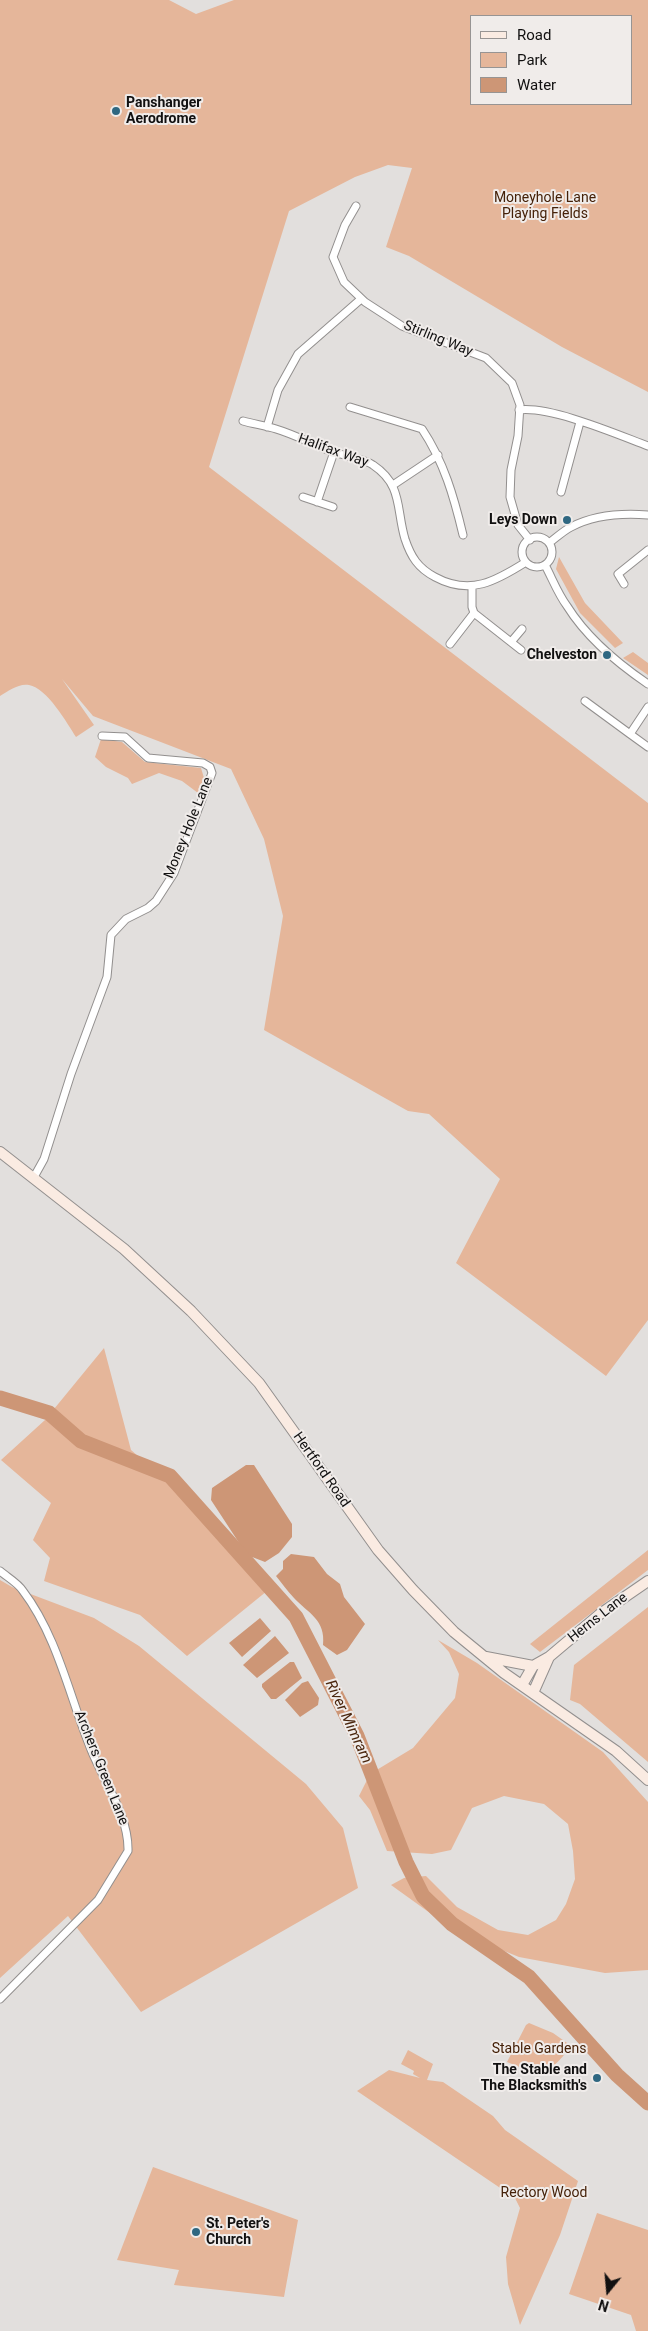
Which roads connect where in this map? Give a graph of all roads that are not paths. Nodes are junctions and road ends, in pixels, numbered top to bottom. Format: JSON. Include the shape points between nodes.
{"nodes":[{"id":1,"x":356,"y":206,"type":"dead end"},
{"id":2,"x":361,"y":299,"type":"junction"},
{"id":3,"x":350,"y":407,"type":"dead end"},
{"id":4,"x":519,"y":410,"type":"junction"},
{"id":5,"x":243,"y":421,"type":"dead end"},
{"id":6,"x":580,"y":422,"type":"junction"},
{"id":7,"x":267,"y":427,"type":"junction"},
{"id":8,"x":648,"y":446,"type":"edge"},
{"id":9,"x":334,"y":452,"type":"junction"},
{"id":10,"x":438,"y":456,"type":"junction"},
{"id":11,"x":393,"y":485,"type":"junction"},
{"id":12,"x":561,"y":492,"type":"dead end"},
{"id":13,"x":303,"y":497,"type":"dead end"},
{"id":14,"x":318,"y":502,"type":"junction"},
{"id":15,"x":333,"y":507,"type":"dead end"},
{"id":16,"x":648,"y":515,"type":"edge"},
{"id":17,"x":463,"y":535,"type":"dead end"},
{"id":18,"x":530,"y":540,"type":"junction"},
{"id":19,"x":549,"y":544,"type":"junction"},
{"id":20,"x":648,"y":550,"type":"edge"},
{"id":21,"x":526,"y":562,"type":"junction"},
{"id":22,"x":545,"y":565,"type":"junction"},
{"id":23,"x":624,"y":584,"type":"dead end"},
{"id":24,"x":472,"y":587,"type":"junction"},
{"id":25,"x":474,"y":613,"type":"junction"},
{"id":26,"x":522,"y":629,"type":"dead end"},
{"id":27,"x":511,"y":642,"type":"junction"},
{"id":28,"x":450,"y":644,"type":"dead end"},
{"id":29,"x":521,"y":650,"type":"dead end"},
{"id":30,"x":648,"y":684,"type":"edge"},
{"id":31,"x":585,"y":702,"type":"dead end"},
{"id":32,"x":648,"y":707,"type":"edge"},
{"id":33,"x":630,"y":734,"type":"junction"},
{"id":34,"x":102,"y":736,"type":"dead end"},
{"id":35,"x":648,"y":747,"type":"edge"},
{"id":36,"x":0,"y":1152,"type":"edge"},
{"id":37,"x":34,"y":1177,"type":"junction"},
{"id":38,"x":0,"y":1571,"type":"edge"},
{"id":39,"x":648,"y":1581,"type":"edge"},
{"id":40,"x":482,"y":1656,"type":"junction"},
{"id":41,"x":549,"y":1657,"type":"junction"},
{"id":42,"x":534,"y":1666,"type":"junction"},
{"id":43,"x":522,"y":1685,"type":"junction"},
{"id":44,"x":533,"y":1693,"type":"junction"},
{"id":45,"x":648,"y":1780,"type":"edge"},
{"id":46,"x":0,"y":1998,"type":"edge"}],
"edges":[{"from":1,"to":2,"type":"street","name":"Stirling Way","via":[[333,258],[344,282]]},
{"from":2,"to":4,"type":"street","name":"Stirling Way","via":[[402,326],[486,358],[512,382]]},
{"from":2,"to":7,"type":"street","via":[[298,354],[278,390]]},
{"from":3,"to":10,"type":"street","via":[[422,429]]},
{"from":4,"to":6,"type":"street","via":[[532,408]]},
{"from":4,"to":18,"type":"street","name":"Stirling Way","via":[[510,497],[518,524]]},
{"from":5,"to":7,"type":"street","name":"Halifax Way"},
{"from":6,"to":8,"type":"street"},
{"from":6,"to":12,"type":"street"},
{"from":7,"to":9,"type":"street","name":"Halifax Way"},
{"from":9,"to":11,"type":"street","name":"Halifax Way","via":[[372,464]]},
{"from":9,"to":14,"type":"street"},
{"from":10,"to":11,"type":"street"},
{"from":10,"to":17,"type":"street"},
{"from":11,"to":24,"type":"street","name":"Halifax Way","via":[[405,538],[415,562],[444,582]]},
{"from":13,"to":14,"type":"street"},
{"from":14,"to":15,"type":"street"},
{"from":16,"to":19,"type":"street","via":[[627,513],[595,518],[570,527]]},
{"from":18,"to":19,"type":"street","via":[[542,538]]},
{"from":18,"to":21,"type":"street","via":[[523,550]]},
{"from":19,"to":22,"type":"street","via":[[552,552]]},
{"from":20,"to":23,"type":"street","via":[[618,574]]},
{"from":21,"to":22,"type":"street","via":[[537,567]]},
{"from":21,"to":24,"type":"street","name":"Halifax Way","via":[[502,578]]},
{"from":22,"to":30,"type":"street","via":[[566,606],[591,638]]},
{"from":24,"to":25,"type":"street"},
{"from":25,"to":27,"type":"street"},
{"from":25,"to":28,"type":"street"},
{"from":26,"to":27,"type":"street"},
{"from":27,"to":29,"type":"street"},
{"from":31,"to":33,"type":"street"},
{"from":32,"to":33,"type":"street"},
{"from":33,"to":35,"type":"street"},
{"from":34,"to":37,"type":"street","name":"Money Hole Lane","via":[[125,737],[148,758],[203,763],[210,767],[212,773],[174,873],[156,901],[126,919],[111,935],[107,977],[44,1159]]},
{"from":36,"to":37,"type":"main road","name":"Hertford Road"},
{"from":37,"to":40,"type":"main road","name":"Hertford Road","via":[[124,1249],[192,1311],[259,1384],[378,1550],[454,1632]]},
{"from":38,"to":46,"type":"street","name":"Archers Green Lane","via":[[23,1589],[42,1622],[122,1818],[128,1851],[98,1900]]},
{"from":39,"to":41,"type":"main road","name":"Herns Lane","via":[[600,1614]]},
{"from":40,"to":42,"type":"main road"},
{"from":40,"to":43,"type":"main road","name":"Hertford Road"},
{"from":41,"to":42,"type":"main road","name":"Herns Lane"},
{"from":41,"to":44,"type":"main road","name":"Herns Lane"},
{"from":42,"to":43,"type":"main road","name":"Herns Lane"},
{"from":43,"to":44,"type":"main road","name":"Hertford Road"},
{"from":44,"to":45,"type":"main road","name":"Hertford Road","via":[[616,1751]]}]}
